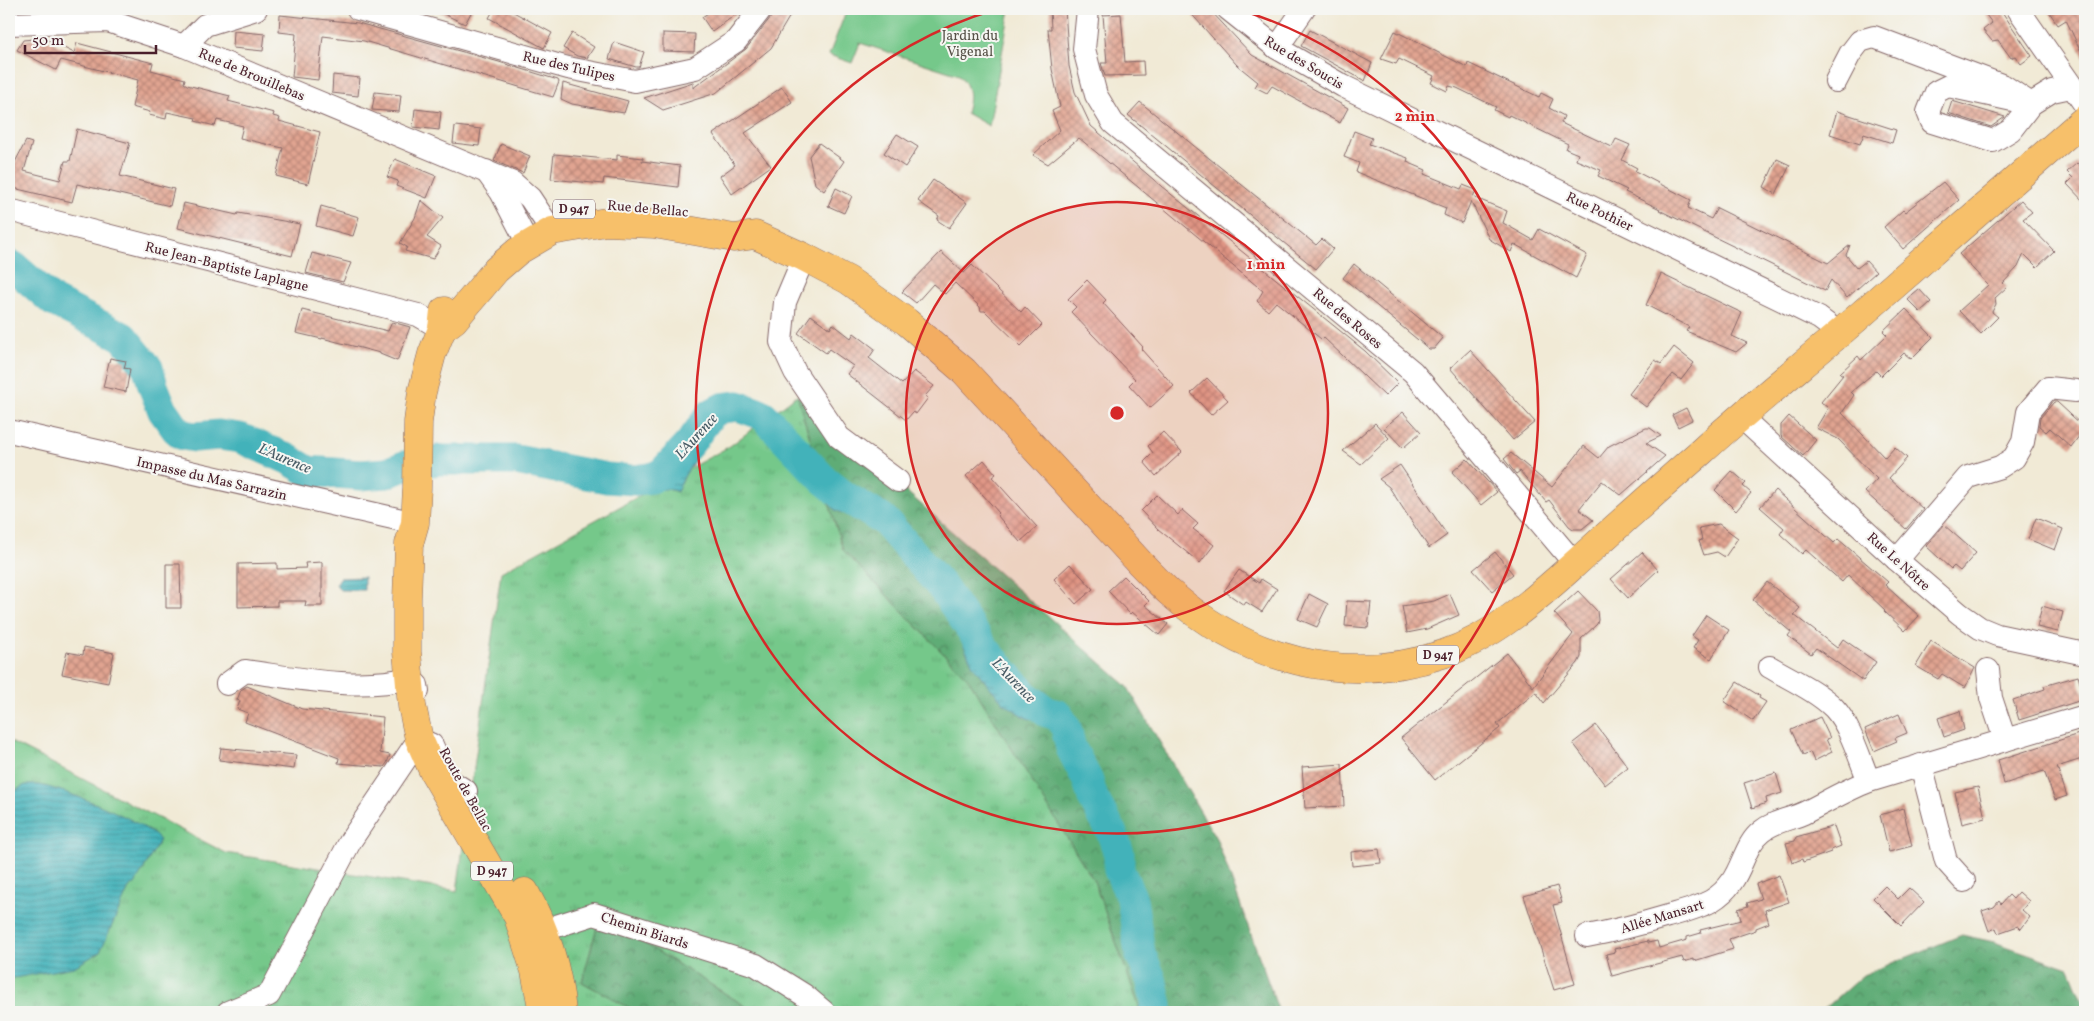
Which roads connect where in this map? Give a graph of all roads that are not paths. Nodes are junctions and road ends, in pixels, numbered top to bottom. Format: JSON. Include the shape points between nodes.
{"nodes":[{"id":1,"x":256,"y":9,"type":"edge"},
{"id":2,"x":358,"y":9,"type":"edge"},
{"id":3,"x":761,"y":9,"type":"edge"},
{"id":4,"x":1088,"y":9,"type":"edge"},
{"id":5,"x":1228,"y":9,"type":"edge"},
{"id":6,"x":1304,"y":9,"type":"edge"},
{"id":7,"x":2018,"y":9,"type":"edge"},
{"id":8,"x":9,"y":24,"type":"edge"},
{"id":9,"x":184,"y":46,"type":"junction"},
{"id":10,"x":1277,"y":48,"type":"junction"},
{"id":11,"x":1836,"y":81,"type":"dead end"},
{"id":12,"x":2071,"y":87,"type":"junction"},
{"id":13,"x":1359,"y":93,"type":"joint"},
{"id":14,"x":2085,"y":105,"type":"edge"},
{"id":15,"x":2085,"y":118,"type":"edge"},
{"id":16,"x":9,"y":210,"type":"edge"},
{"id":17,"x":536,"y":231,"type":"junction"},
{"id":18,"x":804,"y":257,"type":"junction"},
{"id":19,"x":442,"y":328,"type":"junction"},
{"id":20,"x":1839,"y":333,"type":"junction"},
{"id":21,"x":2076,"y":391,"type":"dead end"},
{"id":22,"x":1741,"y":417,"type":"junction"},
{"id":23,"x":9,"y":431,"type":"edge"},
{"id":24,"x":418,"y":458,"type":"joint"},
{"id":25,"x":898,"y":481,"type":"dead end"},
{"id":26,"x":414,"y":524,"type":"junction"},
{"id":27,"x":1897,"y":560,"type":"junction"},
{"id":28,"x":1575,"y":564,"type":"junction"},
{"id":29,"x":2085,"y":654,"type":"edge"},
{"id":30,"x":1770,"y":667,"type":"dead end"},
{"id":31,"x":1988,"y":670,"type":"dead end"},
{"id":32,"x":408,"y":678,"type":"junction"},
{"id":33,"x":227,"y":684,"type":"dead end"},
{"id":34,"x":2085,"y":716,"type":"edge"},
{"id":35,"x":428,"y":736,"type":"junction"},
{"id":36,"x":2005,"y":740,"type":"junction"},
{"id":37,"x":1921,"y":765,"type":"junction"},
{"id":38,"x":1869,"y":781,"type":"junction"},
{"id":39,"x":461,"y":801,"type":"junction"},
{"id":40,"x":1964,"y":882,"type":"dead end"},
{"id":41,"x":544,"y":930,"type":"junction"},
{"id":42,"x":1586,"y":936,"type":"dead end"},
{"id":43,"x":228,"y":1012,"type":"edge"},
{"id":44,"x":543,"y":1012,"type":"edge"},
{"id":45,"x":562,"y":1012,"type":"edge"},
{"id":46,"x":824,"y":1012,"type":"edge"}],
"edges":[{"from":1,"to":9,"type":"street","via":[[205,25]]},
{"from":2,"to":3,"type":"street","name":"Rue des Tulipes","via":[[568,68],[635,81],[695,68],[736,41]]},
{"from":4,"to":28,"type":"street","name":"Rue des Roses","via":[[1084,49],[1096,95],[1114,123],[1413,372]]},
{"from":5,"to":10,"type":"street","name":"Rue des Soucis"},
{"from":6,"to":10,"type":"street"},
{"from":7,"to":12,"type":"street"},
{"from":8,"to":9,"type":"street","name":"Rue de Brouillebas","via":[[108,21]]},
{"from":9,"to":17,"type":"street","name":"Rue de Brouillebas","via":[[513,183],[530,198]]},
{"from":10,"to":13,"type":"street","name":"Rue des Soucis"},
{"from":11,"to":12,"type":"street","via":[[1860,41],[1874,37],[2004,86],[2031,104],[2052,91]]},
{"from":12,"to":14,"type":"street"},
{"from":13,"to":20,"type":"street","name":"Rue Pothier","via":[[1819,318]]},
{"from":15,"to":20,"type":"main road","number":"D 947"},
{"from":16,"to":19,"type":"street","name":"Rue Jean-Baptiste Laplagne","via":[[418,315]]},
{"from":17,"to":18,"type":"main road","name":"Rue de Bellac","number":"D 947","via":[[562,212],[601,204],[658,207],[739,221],[755,235]]},
{"from":17,"to":19,"type":"main road","name":"Rue de Bellac","number":"D 947","via":[[496,270],[454,320]]},
{"from":18,"to":25,"type":"street","via":[[785,302],[781,342],[795,372],[839,437]]},
{"from":18,"to":28,"type":"main road","number":"D 947","via":[[848,280],[936,346],[964,371],[1169,592],[1222,630],[1266,653],[1319,666],[1356,668],[1409,663],[1444,654],[1476,641],[1510,618]]},
{"from":19,"to":24,"type":"main road","name":"Rue de Bellac","number":"D 947","via":[[422,392]]},
{"from":20,"to":22,"type":"main road","number":"D 947"},
{"from":21,"to":27,"type":"street","via":[[2048,388],[2028,412],[2023,442],[2014,458],[2000,467],[1968,477]]},
{"from":22,"to":27,"type":"street","name":"Rue Le Nôtre"},
{"from":22,"to":28,"type":"main road","number":"D 947"},
{"from":23,"to":26,"type":"street","name":"Impasse du Mas Sarrazin"},
{"from":24,"to":26,"type":"main road","name":"Route de Bellac","number":"D 947"},
{"from":26,"to":32,"type":"main road","name":"Route de Bellac","number":"D 947","via":[[409,544]]},
{"from":26,"to":35,"type":"main road","name":"Route de Bellac","number":"D 947","via":[[420,544],[420,609]]},
{"from":27,"to":29,"type":"street","name":"Rue Le Nôtre","via":[[1980,628],[1997,635]]},
{"from":30,"to":38,"type":"street","via":[[1826,701],[1835,710],[1844,722]]},
{"from":31,"to":36,"type":"street","via":[[1991,698]]},
{"from":32,"to":33,"type":"street","via":[[386,684],[315,681],[245,671]]},
{"from":32,"to":35,"type":"main road","name":"Route de Bellac","number":"D 947"},
{"from":34,"to":36,"type":"street","name":"Allée Mansart"},
{"from":35,"to":39,"type":"main road","name":"Route de Bellac","number":"D 947","via":[[433,770]]},
{"from":35,"to":43,"type":"street","via":[[351,840],[269,995]]},
{"from":36,"to":37,"type":"street","name":"Allée Mansart"},
{"from":37,"to":38,"type":"street","name":"Allée Mansart"},
{"from":37,"to":40,"type":"street","via":[[1946,861]]},
{"from":38,"to":42,"type":"street","name":"Allée Mansart","via":[[1762,831],[1752,843],[1736,877],[1712,900],[1697,908]]},
{"from":39,"to":41,"type":"main road","name":"Route de Bellac","number":"D 947","via":[[516,874]]},
{"from":39,"to":44,"type":"main road","name":"Route de Bellac","number":"D 947","via":[[518,917],[535,971]]},
{"from":41,"to":45,"type":"main road","name":"Route de Bellac","number":"D 947","via":[[560,991]]},
{"from":41,"to":46,"type":"street","name":"Chemin Biards","via":[[594,914],[756,965],[804,995]]}]}
